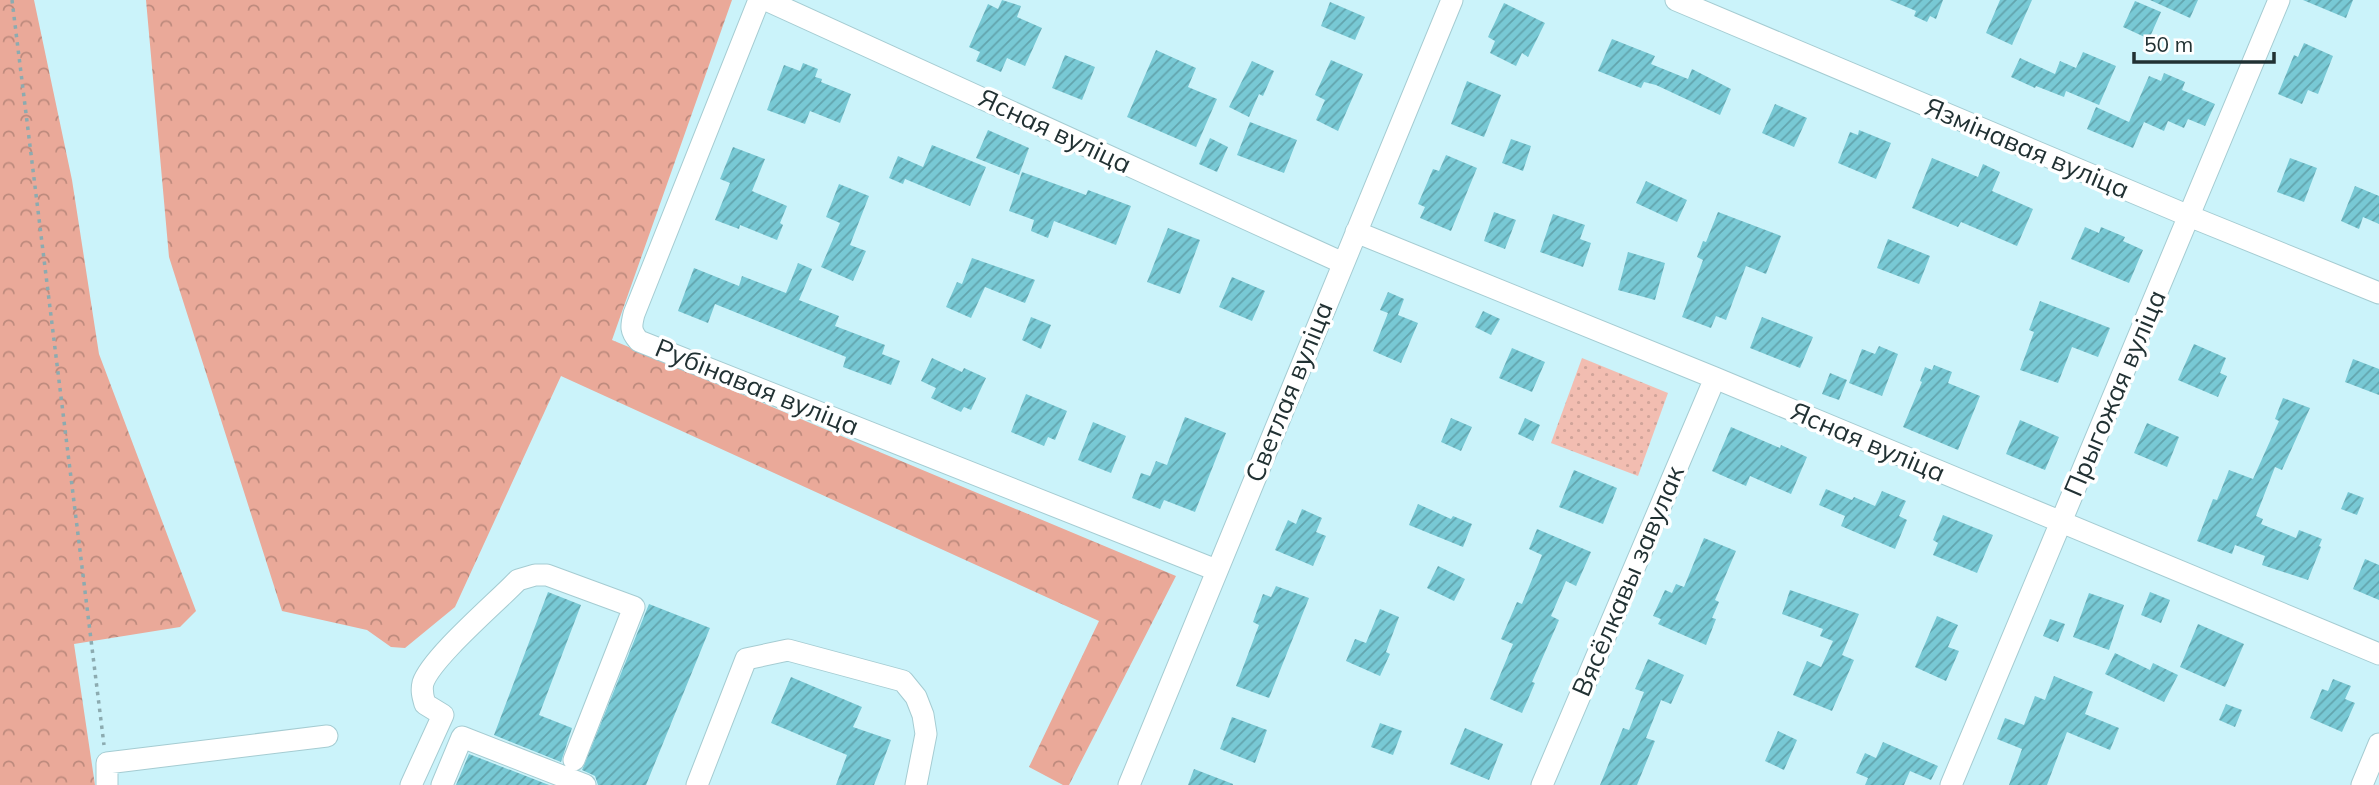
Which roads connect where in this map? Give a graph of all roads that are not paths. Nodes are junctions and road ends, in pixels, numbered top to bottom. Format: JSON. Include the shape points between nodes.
{"nodes":[{"id":1,"x":759,"y":0,"type":"edge"},
{"id":2,"x":766,"y":0,"type":"edge"},
{"id":3,"x":1452,"y":0,"type":"edge"},
{"id":4,"x":1676,"y":0,"type":"edge"},
{"id":5,"x":2279,"y":0,"type":"edge"},
{"id":6,"x":2189,"y":216,"type":"junction"},
{"id":7,"x":1356,"y":232,"type":"junction"},
{"id":8,"x":1343,"y":262,"type":"junction"},
{"id":9,"x":2379,"y":293,"type":"edge"},
{"id":10,"x":1715,"y":378,"type":"junction"},
{"id":11,"x":2061,"y":523,"type":"junction"},
{"id":12,"x":1216,"y":570,"type":"junction"},
{"id":13,"x":2379,"y":654,"type":"edge"},
{"id":14,"x":327,"y":736,"type":"dead end"},
{"id":15,"x":2379,"y":744,"type":"edge"},
{"id":16,"x":574,"y":760,"type":"dead end"},
{"id":17,"x":107,"y":785,"type":"edge"},
{"id":18,"x":411,"y":785,"type":"edge"},
{"id":19,"x":442,"y":785,"type":"edge"},
{"id":20,"x":585,"y":785,"type":"edge"},
{"id":21,"x":697,"y":785,"type":"edge"},
{"id":22,"x":916,"y":785,"type":"edge"},
{"id":23,"x":1129,"y":785,"type":"edge"},
{"id":24,"x":1542,"y":785,"type":"edge"},
{"id":25,"x":1951,"y":785,"type":"edge"},
{"id":26,"x":2362,"y":785,"type":"edge"}],
"edges":[{"from":1,"to":12,"type":"street","name":"Рубінавая вуліца","via":[[634,314],[633,334],[639,341]]},
{"from":2,"to":8,"type":"street","name":"Ясная вуліца"},
{"from":3,"to":7,"type":"street","name":"Светлая вуліца"},
{"from":4,"to":6,"type":"street","name":"Язмінавая вуліца"},
{"from":5,"to":6,"type":"street","name":"Прыгожая вуліца"},
{"from":6,"to":9,"type":"street","name":"Язмінавая вуліца"},
{"from":6,"to":11,"type":"street","name":"Прыгожая вуліца"},
{"from":7,"to":8,"type":"street","name":"Светлая вуліца"},
{"from":7,"to":10,"type":"street","name":"Ясная вуліца"},
{"from":8,"to":12,"type":"street","name":"Светлая вуліца"},
{"from":10,"to":11,"type":"street","name":"Ясная вуліца"},
{"from":10,"to":24,"type":"street","name":"Вясёлкавы завулак"},
{"from":11,"to":13,"type":"street","name":"Ясная вуліца"},
{"from":11,"to":25,"type":"street","name":"Прыгожая вуліца"},
{"from":12,"to":23,"type":"street","name":"Светлая вуліца"},
{"from":14,"to":17,"type":"street","via":[[107,763]]},
{"from":15,"to":26,"type":"street"},
{"from":16,"to":18,"type":"street","via":[[634,607],[547,575],[535,575],[518,580],[434,663],[421,691],[425,704],[443,715]]},
{"from":19,"to":20,"type":"street","via":[[462,737]]},
{"from":21,"to":22,"type":"street","via":[[747,659],[788,650],[903,681],[916,697],[926,734]]}]}
